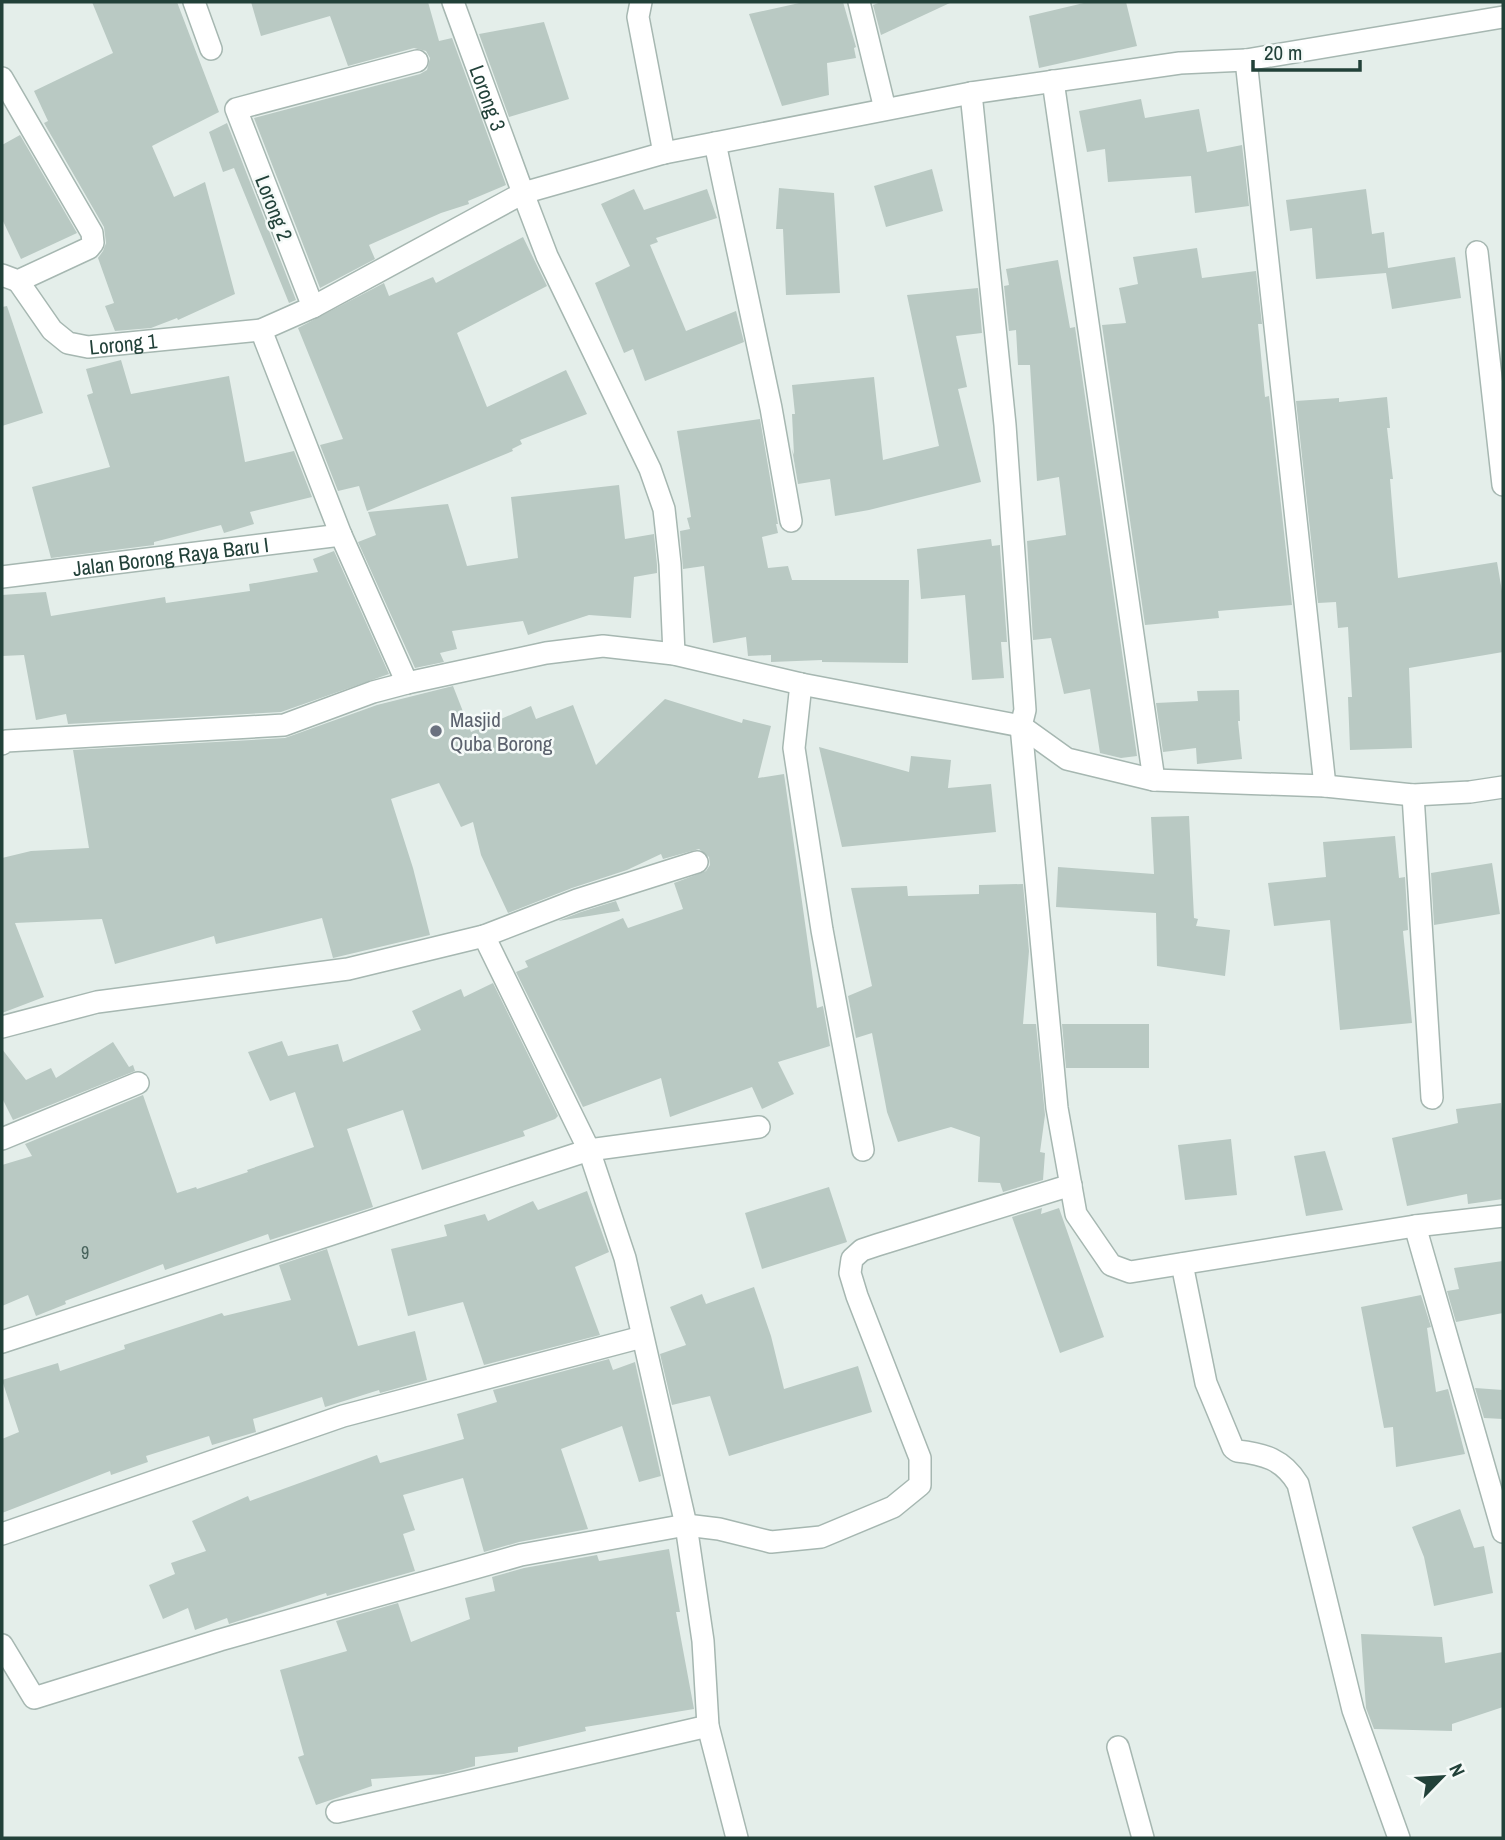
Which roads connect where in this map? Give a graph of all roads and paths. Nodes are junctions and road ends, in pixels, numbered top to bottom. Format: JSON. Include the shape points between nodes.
{"nodes":[{"id":1,"x":194,"y":2,"type":"edge"},
{"id":2,"x":453,"y":2,"type":"edge"},
{"id":3,"x":641,"y":2,"type":"edge"},
{"id":4,"x":859,"y":2,"type":"edge"},
{"id":5,"x":1503,"y":17,"type":"edge"},
{"id":6,"x":211,"y":49,"type":"dead end"},
{"id":7,"x":1246,"y":60,"type":"junction"},
{"id":8,"x":417,"y":61,"type":"dead end"},
{"id":9,"x":2,"y":78,"type":"edge"},
{"id":10,"x":1052,"y":81,"type":"junction"},
{"id":11,"x":971,"y":93,"type":"junction"},
{"id":12,"x":885,"y":109,"type":"junction"},
{"id":13,"x":715,"y":143,"type":"junction"},
{"id":14,"x":664,"y":153,"type":"junction"},
{"id":15,"x":523,"y":193,"type":"junction"},
{"id":16,"x":1477,"y":252,"type":"dead end"},
{"id":17,"x":10,"y":278,"type":"edge"},
{"id":18,"x":313,"y":307,"type":"junction"},
{"id":19,"x":261,"y":330,"type":"junction"},
{"id":20,"x":1503,"y":485,"type":"edge"},
{"id":21,"x":791,"y":521,"type":"dead end"},
{"id":22,"x":341,"y":535,"type":"junction"},
{"id":23,"x":2,"y":577,"type":"edge"},
{"id":24,"x":674,"y":654,"type":"junction"},
{"id":25,"x":407,"y":683,"type":"junction"},
{"id":26,"x":801,"y":684,"type":"junction"},
{"id":27,"x":1021,"y":726,"type":"junction"},
{"id":28,"x":2,"y":744,"type":"edge"},
{"id":29,"x":1154,"y":780,"type":"junction"},
{"id":30,"x":1325,"y":786,"type":"junction"},
{"id":31,"x":1503,"y":787,"type":"edge"},
{"id":32,"x":1413,"y":794,"type":"junction"},
{"id":33,"x":697,"y":862,"type":"dead end"},
{"id":34,"x":484,"y":936,"type":"junction"},
{"id":35,"x":2,"y":1027,"type":"edge"},
{"id":36,"x":138,"y":1083,"type":"dead end"},
{"id":37,"x":1432,"y":1098,"type":"dead end"},
{"id":38,"x":759,"y":1127,"type":"dead end"},
{"id":39,"x":2,"y":1139,"type":"edge"},
{"id":40,"x":589,"y":1150,"type":"junction"},
{"id":41,"x":863,"y":1150,"type":"dead end"},
{"id":42,"x":1071,"y":1185,"type":"junction"},
{"id":43,"x":1503,"y":1216,"type":"edge"},
{"id":44,"x":1415,"y":1226,"type":"junction"},
{"id":45,"x":1182,"y":1264,"type":"junction"},
{"id":46,"x":642,"y":1337,"type":"junction"},
{"id":47,"x":2,"y":1342,"type":"edge"},
{"id":48,"x":686,"y":1525,"type":"junction"},
{"id":49,"x":1503,"y":1532,"type":"edge"},
{"id":50,"x":2,"y":1534,"type":"edge"},
{"id":51,"x":2,"y":1645,"type":"edge"},
{"id":52,"x":709,"y":1726,"type":"junction"},
{"id":53,"x":1118,"y":1747,"type":"dead end"},
{"id":54,"x":337,"y":1812,"type":"dead end"},
{"id":55,"x":737,"y":1838,"type":"edge"},
{"id":56,"x":1143,"y":1838,"type":"edge"},
{"id":57,"x":1399,"y":1838,"type":"edge"}],
"edges":[{"from":1,"to":6,"type":"street"},
{"from":2,"to":15,"type":"street","name":"Lorong 3"},
{"from":3,"to":14,"type":"street","via":[[638,17]]},
{"from":4,"to":12,"type":"street"},
{"from":5,"to":7,"type":"street","name":"Lorong 1"},
{"from":7,"to":10,"type":"street","name":"Lorong 1","via":[[1180,63]]},
{"from":7,"to":30,"type":"street"},
{"from":8,"to":18,"type":"street","name":"Lorong 2","via":[[236,109]]},
{"from":9,"to":17,"type":"street","via":[[92,233],[93,243]]},
{"from":10,"to":11,"type":"street","name":"Lorong 1"},
{"from":10,"to":29,"type":"street"},
{"from":11,"to":12,"type":"street","name":"Lorong 1"},
{"from":11,"to":27,"type":"street","via":[[1005,425],[1025,710]]},
{"from":12,"to":13,"type":"street","name":"Lorong 1"},
{"from":13,"to":14,"type":"street","name":"Lorong 1"},
{"from":13,"to":21,"type":"street"},
{"from":14,"to":15,"type":"street","name":"Lorong 1"},
{"from":15,"to":18,"type":"street","name":"Lorong 1"},
{"from":15,"to":24,"type":"street","name":"Lorong 3","via":[[547,256],[645,457],[664,509]]},
{"from":16,"to":20,"type":"street"},
{"from":17,"to":19,"type":"street","name":"Lorong 1","via":[[68,343],[88,347]]},
{"from":18,"to":19,"type":"street","name":"Lorong 1"},
{"from":19,"to":22,"type":"street"},
{"from":22,"to":23,"type":"street","name":"Jalan Borong Raya Baru I"},
{"from":22,"to":25,"type":"street"},
{"from":24,"to":25,"type":"street","via":[[603,646],[546,653]]},
{"from":24,"to":26,"type":"street"},
{"from":25,"to":28,"type":"street","via":[[284,725]]},
{"from":26,"to":27,"type":"street"},
{"from":26,"to":41,"type":"street","via":[[794,748]]},
{"from":27,"to":29,"type":"street","via":[[1067,759]]},
{"from":27,"to":42,"type":"street","via":[[1057,1108]]},
{"from":29,"to":30,"type":"street"},
{"from":30,"to":32,"type":"street"},
{"from":31,"to":32,"type":"street"},
{"from":32,"to":37,"type":"street"},
{"from":33,"to":34,"type":"street"},
{"from":34,"to":35,"type":"street","via":[[348,968],[97,1002]]},
{"from":34,"to":40,"type":"street"},
{"from":36,"to":39,"type":"street"},
{"from":38,"to":40,"type":"street"},
{"from":40,"to":46,"type":"street","via":[[625,1258]]},
{"from":40,"to":47,"type":"street"},
{"from":42,"to":45,"type":"street","via":[[1076,1214],[1111,1265],[1130,1272]]},
{"from":42,"to":48,"type":"street","via":[[877,1245],[852,1259],[850,1273],[858,1297],[920,1458],[920,1485],[892,1507],[821,1537],[771,1542]]},
{"from":43,"to":44,"type":"street"},
{"from":44,"to":45,"type":"street"},
{"from":44,"to":49,"type":"street"},
{"from":45,"to":57,"type":"street","via":[[1206,1383],[1233,1448],[1267,1455],[1292,1473],[1298,1484],[1353,1710]]},
{"from":46,"to":48,"type":"street"},
{"from":46,"to":50,"type":"street","via":[[343,1416]]},
{"from":48,"to":51,"type":"street","via":[[521,1555],[34,1698]]},
{"from":48,"to":52,"type":"street","via":[[703,1641]]},
{"from":52,"to":54,"type":"street"},
{"from":52,"to":55,"type":"street"},
{"from":53,"to":56,"type":"street"}]}
